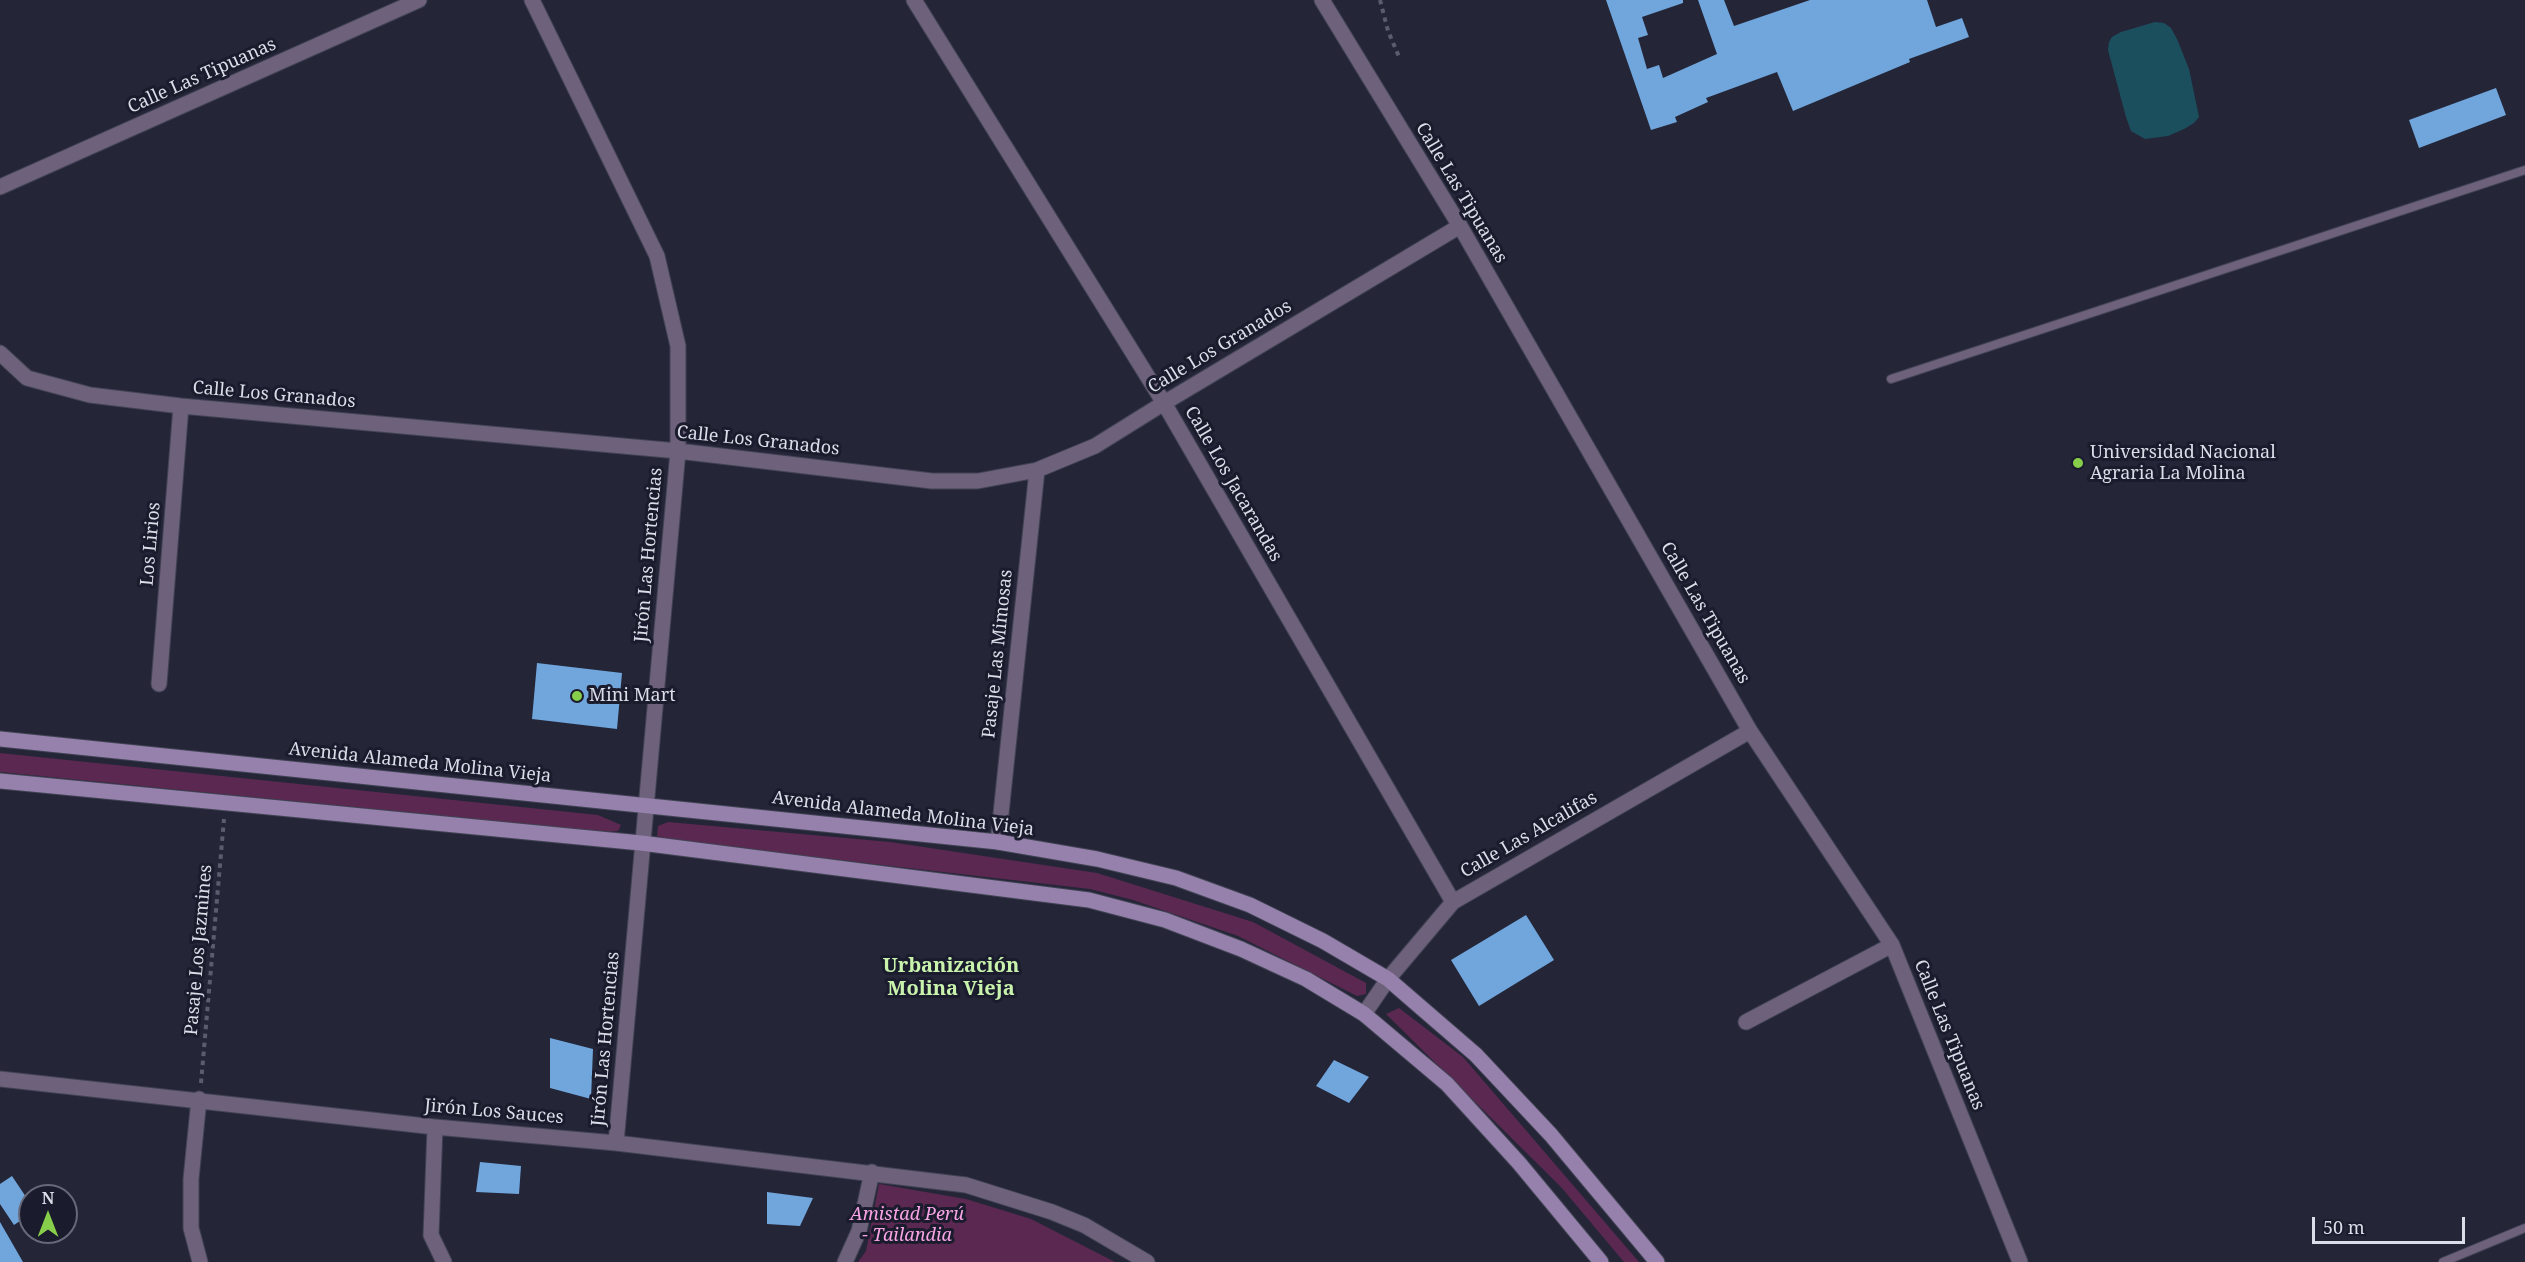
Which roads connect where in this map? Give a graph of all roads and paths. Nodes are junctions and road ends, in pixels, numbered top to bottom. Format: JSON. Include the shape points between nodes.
{"nodes":[{"id":1,"x":419,"y":0,"type":"edge"},
{"id":2,"x":532,"y":0,"type":"edge"},
{"id":3,"x":914,"y":0,"type":"edge"},
{"id":4,"x":1322,"y":0,"type":"edge"},
{"id":5,"x":1380,"y":0,"type":"edge"},
{"id":6,"x":1400,"y":59,"type":"dead end"},
{"id":7,"x":2525,"y":171,"type":"edge"},
{"id":8,"x":0,"y":187,"type":"edge"},
{"id":9,"x":1460,"y":226,"type":"junction"},
{"id":10,"x":0,"y":353,"type":"edge"},
{"id":11,"x":1891,"y":379,"type":"dead end"},
{"id":12,"x":1164,"y":403,"type":"junction"},
{"id":13,"x":181,"y":406,"type":"junction"},
{"id":14,"x":678,"y":451,"type":"junction"},
{"id":15,"x":1037,"y":470,"type":"junction"},
{"id":16,"x":159,"y":684,"type":"dead end"},
{"id":17,"x":1750,"y":731,"type":"junction"},
{"id":18,"x":0,"y":739,"type":"edge"},
{"id":19,"x":0,"y":781,"type":"edge"},
{"id":20,"x":226,"y":803,"type":"junction"},
{"id":21,"x":645,"y":806,"type":"junction"},
{"id":22,"x":998,"y":842,"type":"junction"},
{"id":23,"x":642,"y":843,"type":"junction"},
{"id":24,"x":1453,"y":902,"type":"junction"},
{"id":25,"x":1892,"y":945,"type":"junction"},
{"id":26,"x":1388,"y":979,"type":"junction"},
{"id":27,"x":1364,"y":1014,"type":"junction"},
{"id":28,"x":1746,"y":1022,"type":"dead end"},
{"id":29,"x":0,"y":1079,"type":"edge"},
{"id":30,"x":199,"y":1099,"type":"junction"},
{"id":31,"x":435,"y":1127,"type":"junction"},
{"id":32,"x":616,"y":1143,"type":"junction"},
{"id":33,"x":872,"y":1172,"type":"junction"},
{"id":34,"x":2525,"y":1228,"type":"edge"},
{"id":35,"x":200,"y":1262,"type":"edge"},
{"id":36,"x":444,"y":1262,"type":"edge"},
{"id":37,"x":845,"y":1262,"type":"edge"},
{"id":38,"x":1147,"y":1262,"type":"edge"},
{"id":39,"x":1601,"y":1262,"type":"edge"},
{"id":40,"x":1658,"y":1262,"type":"edge"},
{"id":41,"x":2020,"y":1262,"type":"edge"},
{"id":42,"x":2443,"y":1262,"type":"edge"}],
"edges":[{"from":1,"to":8,"type":"street","name":"Calle Las Tipuanas"},
{"from":2,"to":14,"type":"street","name":"Jirón Las Hortencias","via":[[657,256],[678,346]]},
{"from":3,"to":12,"type":"street","name":"Calle Los Jacarandas"},
{"from":4,"to":9,"type":"street","name":"Calle Las Tipuanas"},
{"from":5,"to":6,"type":"path"},
{"from":7,"to":11,"type":"lane"},
{"from":9,"to":12,"type":"street","name":"Calle Los Granados"},
{"from":9,"to":17,"type":"street","name":"Calle Las Tipuanas"},
{"from":10,"to":13,"type":"street","name":"Calle Los Granados","via":[[27,378],[90,395]]},
{"from":12,"to":15,"type":"street","name":"Calle Los Granados","via":[[1095,446]]},
{"from":12,"to":24,"type":"street","name":"Calle Los Jacarandas"},
{"from":13,"to":14,"type":"street","name":"Calle Los Granados"},
{"from":13,"to":16,"type":"street","name":"Los Lirios"},
{"from":14,"to":15,"type":"street","name":"Calle Los Granados","via":[[932,481],[978,481]]},
{"from":14,"to":21,"type":"street","name":"Jirón Las Hortencias"},
{"from":15,"to":22,"type":"street","name":"Pasaje Las Mimosas"},
{"from":17,"to":24,"type":"street","name":"Calle Las Alcalifas"},
{"from":17,"to":25,"type":"street","name":"Calle Las Tipuanas"},
{"from":18,"to":21,"type":"street","name":"Avenida Alameda Molina Vieja"},
{"from":19,"to":20,"type":"street"},
{"from":20,"to":23,"type":"street"},
{"from":20,"to":30,"type":"path","name":"Pasaje Los Jazmines"},
{"from":21,"to":22,"type":"street","name":"Avenida Alameda Molina Vieja"},
{"from":21,"to":23,"type":"street","name":"Jirón Las Hortencias"},
{"from":22,"to":26,"type":"street","name":"Avenida Alameda Molina Vieja","via":[[1176,878],[1250,905]]},
{"from":23,"to":27,"type":"street","via":[[1089,900],[1165,920],[1241,949],[1306,979]]},
{"from":23,"to":32,"type":"street","name":"Jirón Las Hortencias"},
{"from":24,"to":26,"type":"street","name":"Calle Las Alcalifas"},
{"from":25,"to":28,"type":"street"},
{"from":25,"to":41,"type":"street","name":"Calle Las Tipuanas"},
{"from":26,"to":27,"type":"street","name":"Calle Las Alcalifas"},
{"from":26,"to":40,"type":"street","name":"Avenida Alameda Molina Vieja","via":[[1483,1063],[1551,1135]]},
{"from":27,"to":39,"type":"street","via":[[1447,1084]]},
{"from":29,"to":30,"type":"street","name":"Jirón Los Sauces"},
{"from":30,"to":31,"type":"street","name":"Jirón Los Sauces"},
{"from":30,"to":35,"type":"street","via":[[191,1179],[191,1228]]},
{"from":31,"to":32,"type":"street","name":"Jirón Los Sauces"},
{"from":31,"to":36,"type":"street","via":[[431,1235]]},
{"from":32,"to":33,"type":"street","name":"Jirón Los Sauces"},
{"from":33,"to":37,"type":"street","via":[[859,1231]]},
{"from":33,"to":38,"type":"street","name":"Jirón Los Sauces","via":[[966,1185],[1052,1212],[1084,1225]]},
{"from":34,"to":42,"type":"lane"}]}
